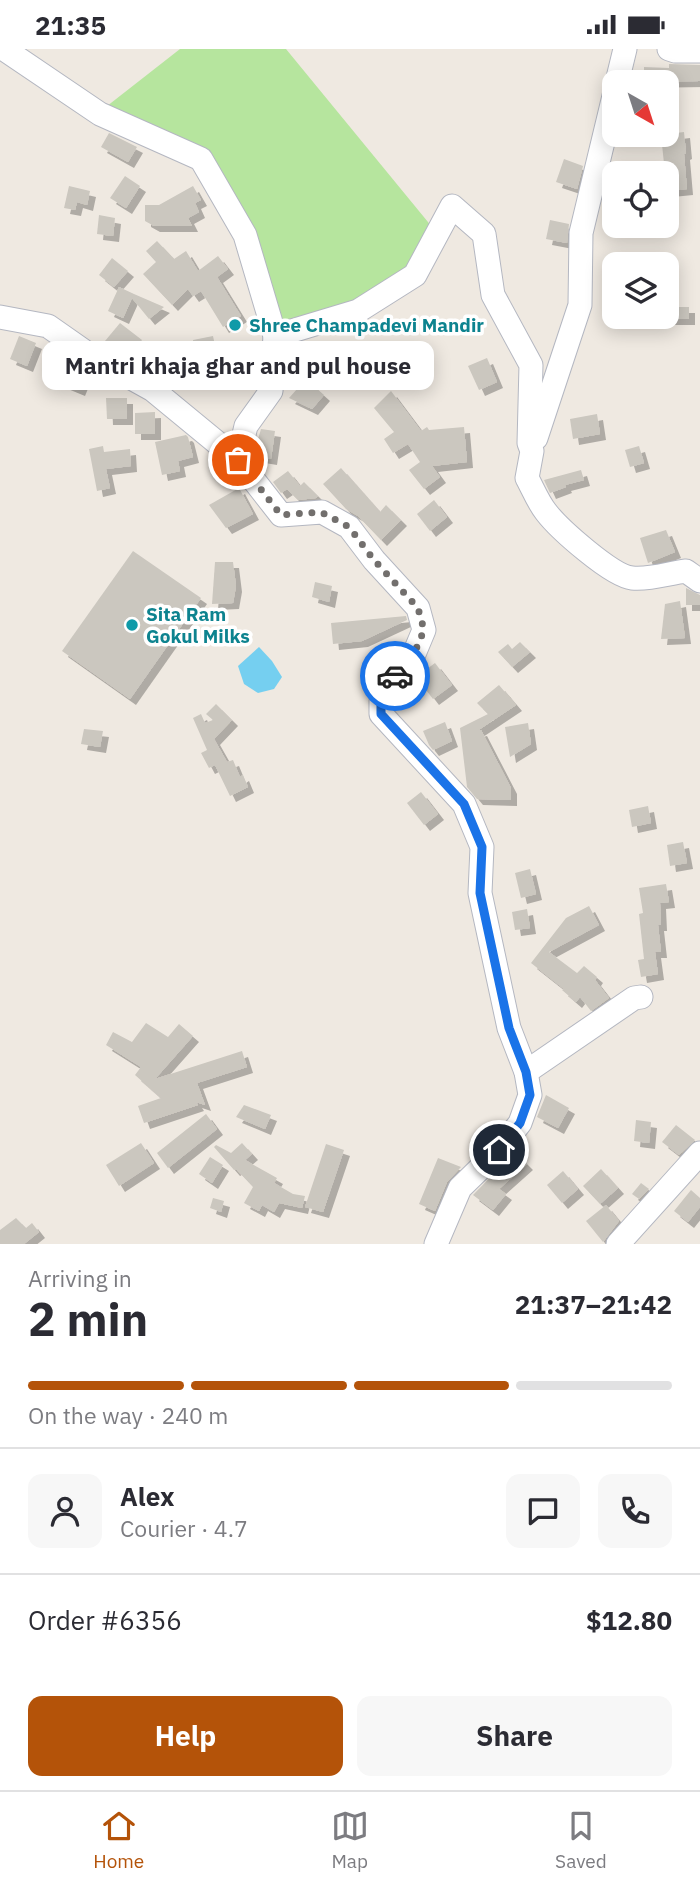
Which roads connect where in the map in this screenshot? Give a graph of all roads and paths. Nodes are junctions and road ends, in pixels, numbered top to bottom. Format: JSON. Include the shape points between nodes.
{"nodes":[{"id":1,"x":4,"y":49,"type":"edge"},
{"id":2,"x":625,"y":49,"type":"edge"},
{"id":3,"x":670,"y":49,"type":"edge"},
{"id":4,"x":700,"y":51,"type":"edge"},
{"id":5,"x":620,"y":70,"type":"edge"},
{"id":6,"x":602,"y":146,"type":"edge"},
{"id":7,"x":0,"y":317,"type":"edge"},
{"id":8,"x":275,"y":336,"type":"junction"},
{"id":9,"x":532,"y":451,"type":"junction"},
{"id":10,"x":238,"y":460,"type":"junction"},
{"id":11,"x":700,"y":581,"type":"edge"},
{"id":12,"x":642,"y":997,"type":"dead end"},
{"id":13,"x":526,"y":1072,"type":"junction"},
{"id":14,"x":700,"y":1153,"type":"edge"},
{"id":15,"x":436,"y":1244,"type":"edge"},
{"id":16,"x":618,"y":1244,"type":"edge"}],
"edges":[{"from":1,"to":8,"type":"street","via":[[100,114],[201,159],[245,235]]},
{"from":2,"to":5,"type":"street"},
{"from":3,"to":4,"type":"street"},
{"from":6,"to":9,"type":"street","via":[[581,233],[580,306]]},
{"from":7,"to":10,"type":"street","via":[[48,326],[153,390]]},
{"from":8,"to":9,"type":"street","via":[[358,311],[415,275],[452,206],[484,234],[493,295],[531,365]]},
{"from":8,"to":10,"type":"street","via":[[271,391],[246,426]]},
{"from":9,"to":11,"type":"street","via":[[527,478],[546,511],[582,548],[620,575],[650,577],[686,571]]},
{"from":10,"to":13,"type":"street","via":[[281,515],[321,512],[349,527],[418,608],[424,630],[414,654],[381,701],[381,714],[464,804],[482,847],[480,893],[509,1028]]},
{"from":12,"to":13,"type":"street","via":[[634,998]]},
{"from":13,"to":15,"type":"street","via":[[530,1095],[520,1123],[460,1188]]},
{"from":14,"to":16,"type":"street"}]}
